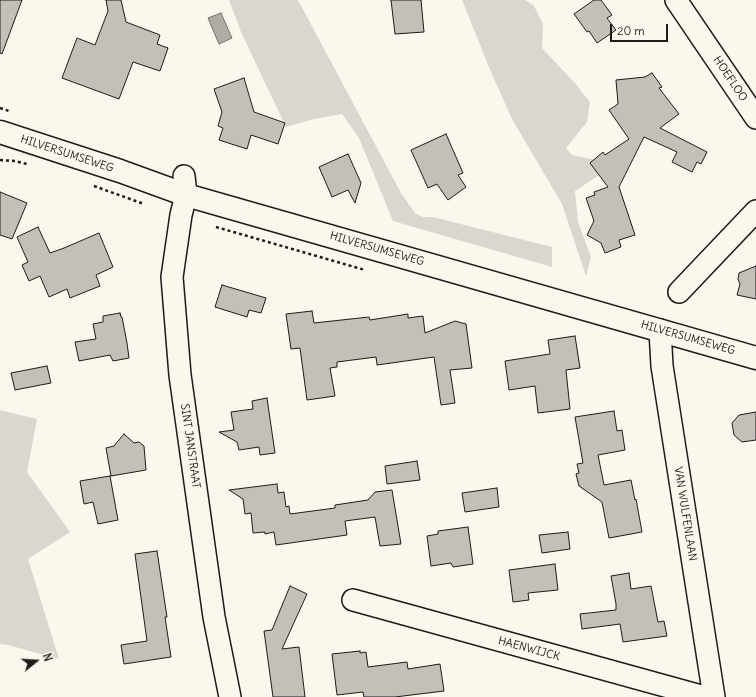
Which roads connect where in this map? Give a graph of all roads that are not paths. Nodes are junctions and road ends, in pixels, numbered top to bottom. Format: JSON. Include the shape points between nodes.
{"nodes":[{"id":1,"x":676,"y":0,"type":"edge"},
{"id":2,"x":756,"y":118,"type":"edge"},
{"id":3,"x":0,"y":132,"type":"edge"},
{"id":4,"x":186,"y":186,"type":"junction"},
{"id":5,"x":756,"y":211,"type":"edge"},
{"id":6,"x":679,"y":292,"type":"dead end"},
{"id":7,"x":660,"y":330,"type":"junction"},
{"id":8,"x":756,"y":358,"type":"edge"},
{"id":9,"x":353,"y":600,"type":"dead end"},
{"id":10,"x":230,"y":697,"type":"edge"},
{"id":11,"x":705,"y":697,"type":"edge"},
{"id":12,"x":714,"y":697,"type":"edge"}],
"edges":[{"from":1,"to":2,"type":"street","name":"HOEFLOO"},
{"from":3,"to":4,"type":"main road","name":"HILVERSUMSEWEG","via":[[120,171]]},
{"from":4,"to":7,"type":"main road","name":"HILVERSUMSEWEG"},
{"from":4,"to":10,"type":"street","name":"SINT JANSTRAAT","via":[[172,277],[180,375],[214,617]]},
{"from":5,"to":6,"type":"street"},
{"from":7,"to":8,"type":"main road","name":"HILVERSUMSEWEG"},
{"from":7,"to":12,"type":"street","name":"VAN WULFENLAAN","via":[[662,366]]},
{"from":9,"to":11,"type":"street","name":"HAENWIJCK"}]}
